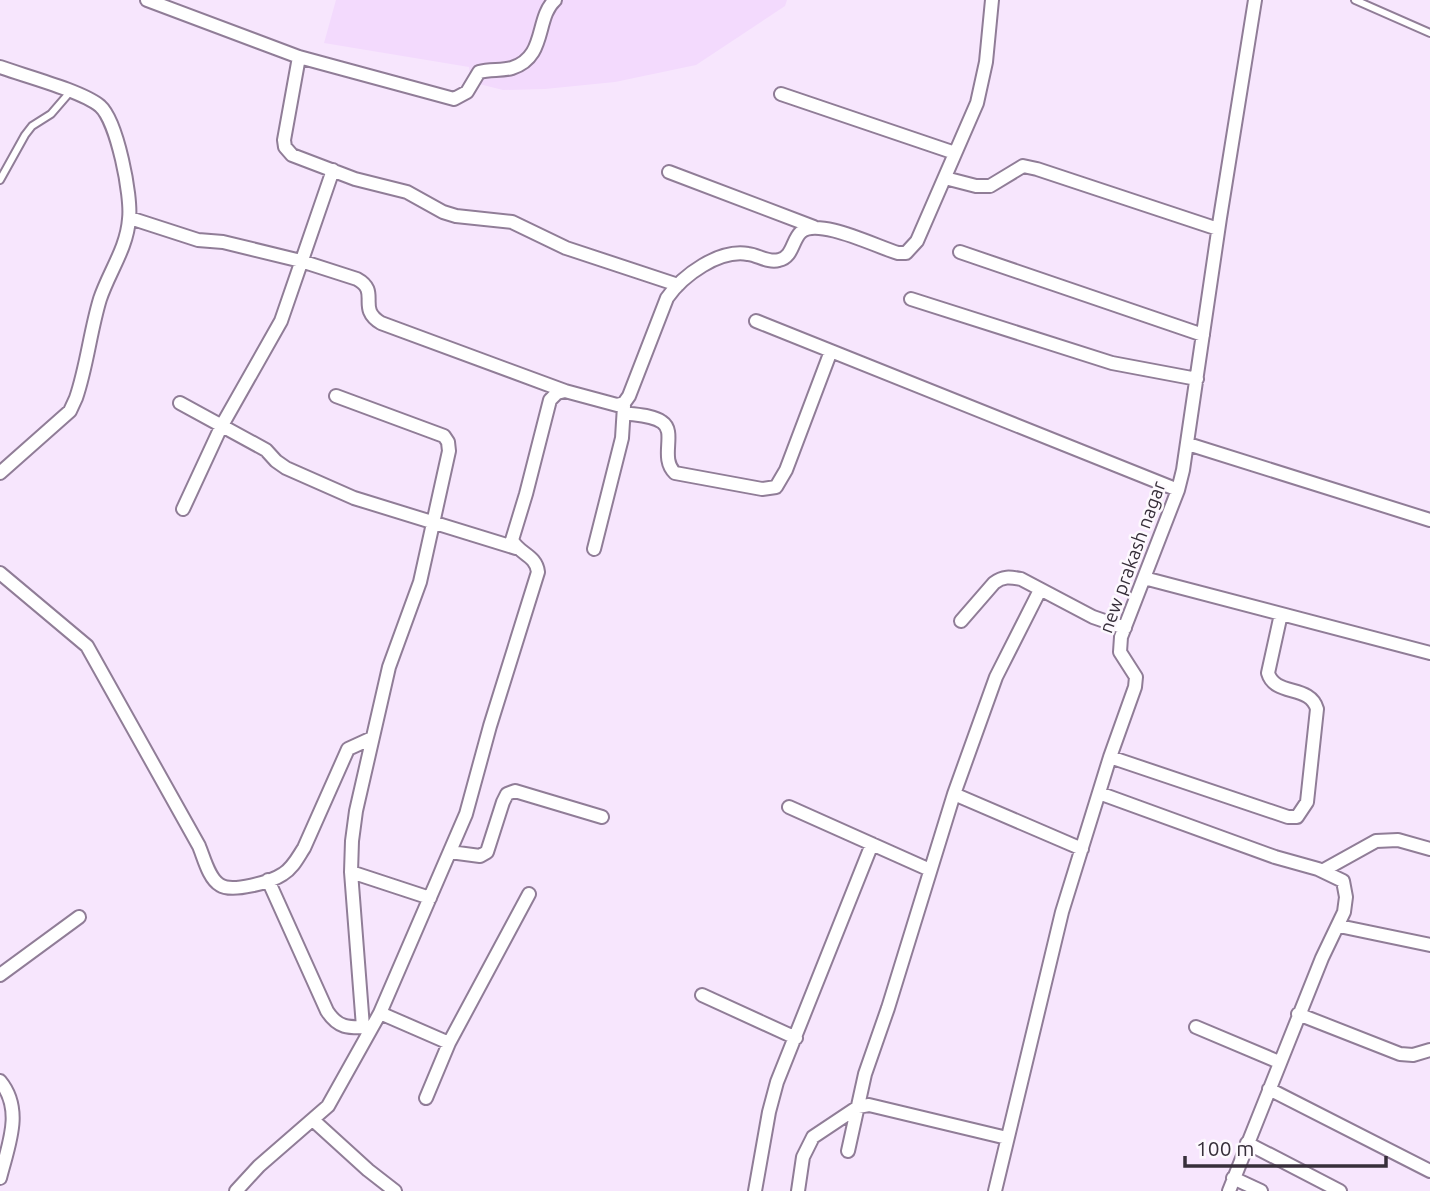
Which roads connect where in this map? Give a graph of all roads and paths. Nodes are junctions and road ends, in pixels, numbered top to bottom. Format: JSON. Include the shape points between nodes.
{"nodes":[{"id":1,"x":147,"y":0,"type":"edge"},
{"id":2,"x":555,"y":0,"type":"edge"},
{"id":3,"x":992,"y":0,"type":"edge"},
{"id":4,"x":1255,"y":0,"type":"edge"},
{"id":5,"x":1355,"y":0,"type":"edge"},
{"id":6,"x":1430,"y":33,"type":"edge"},
{"id":7,"x":299,"y":57,"type":"junction"},
{"id":8,"x":0,"y":67,"type":"edge"},
{"id":9,"x":70,"y":92,"type":"junction"},
{"id":10,"x":781,"y":94,"type":"dead end"},
{"id":11,"x":955,"y":153,"type":"junction"},
{"id":12,"x":333,"y":170,"type":"junction"},
{"id":13,"x":669,"y":172,"type":"dead end"},
{"id":14,"x":945,"y":178,"type":"junction"},
{"id":15,"x":0,"y":180,"type":"edge"},
{"id":16,"x":130,"y":218,"type":"junction"},
{"id":17,"x":814,"y":228,"type":"junction"},
{"id":18,"x":1218,"y":229,"type":"junction"},
{"id":19,"x":960,"y":252,"type":"dead end"},
{"id":20,"x":301,"y":261,"type":"junction"},
{"id":21,"x":678,"y":285,"type":"junction"},
{"id":22,"x":911,"y":299,"type":"dead end"},
{"id":23,"x":756,"y":321,"type":"dead end"},
{"id":24,"x":1203,"y":335,"type":"junction"},
{"id":25,"x":831,"y":351,"type":"junction"},
{"id":26,"x":1197,"y":379,"type":"junction"},
{"id":27,"x":565,"y":391,"type":"junction"},
{"id":28,"x":336,"y":396,"type":"dead end"},
{"id":29,"x":180,"y":403,"type":"dead end"},
{"id":30,"x":624,"y":408,"type":"junction"},
{"id":31,"x":221,"y":427,"type":"junction"},
{"id":32,"x":1188,"y":444,"type":"junction"},
{"id":33,"x":0,"y":472,"type":"edge"},
{"id":34,"x":1178,"y":489,"type":"junction"},
{"id":35,"x":183,"y":509,"type":"dead end"},
{"id":36,"x":1430,"y":520,"type":"edge"},
{"id":37,"x":433,"y":524,"type":"junction"},
{"id":38,"x":516,"y":548,"type":"junction"},
{"id":39,"x":594,"y":549,"type":"dead end"},
{"id":40,"x":0,"y":573,"type":"edge"},
{"id":41,"x":1144,"y":578,"type":"junction"},
{"id":42,"x":1040,"y":590,"type":"junction"},
{"id":43,"x":1281,"y":614,"type":"junction"},
{"id":44,"x":961,"y":621,"type":"dead end"},
{"id":45,"x":1125,"y":628,"type":"junction"},
{"id":46,"x":1430,"y":653,"type":"edge"},
{"id":47,"x":372,"y":738,"type":"junction"},
{"id":48,"x":1110,"y":757,"type":"junction"},
{"id":49,"x":1099,"y":793,"type":"junction"},
{"id":50,"x":954,"y":794,"type":"junction"},
{"id":51,"x":789,"y":807,"type":"dead end"},
{"id":52,"x":602,"y":817,"type":"dead end"},
{"id":53,"x":872,"y":844,"type":"junction"},
{"id":54,"x":1082,"y":849,"type":"junction"},
{"id":55,"x":1430,"y":849,"type":"edge"},
{"id":56,"x":450,"y":852,"type":"junction"},
{"id":57,"x":930,"y":870,"type":"junction"},
{"id":58,"x":1322,"y":871,"type":"junction"},
{"id":59,"x":351,"y":872,"type":"junction"},
{"id":60,"x":268,"y":880,"type":"junction"},
{"id":61,"x":529,"y":894,"type":"dead end"},
{"id":62,"x":430,"y":898,"type":"junction"},
{"id":63,"x":79,"y":917,"type":"dead end"},
{"id":64,"x":1339,"y":926,"type":"junction"},
{"id":65,"x":1430,"y":945,"type":"edge"},
{"id":66,"x":0,"y":975,"type":"edge"},
{"id":67,"x":702,"y":995,"type":"dead end"},
{"id":68,"x":380,"y":1013,"type":"junction"},
{"id":69,"x":1298,"y":1014,"type":"junction"},
{"id":70,"x":368,"y":1027,"type":"junction"},
{"id":71,"x":1196,"y":1027,"type":"dead end"},
{"id":72,"x":796,"y":1038,"type":"junction"},
{"id":73,"x":449,"y":1043,"type":"junction"},
{"id":74,"x":1430,"y":1049,"type":"edge"},
{"id":75,"x":1279,"y":1062,"type":"junction"},
{"id":76,"x":0,"y":1081,"type":"edge"},
{"id":77,"x":1269,"y":1089,"type":"junction"},
{"id":78,"x":425,"y":1098,"type":"dead end"},
{"id":79,"x":858,"y":1107,"type":"junction"},
{"id":80,"x":313,"y":1120,"type":"junction"},
{"id":81,"x":1007,"y":1138,"type":"junction"},
{"id":82,"x":1247,"y":1143,"type":"junction"},
{"id":83,"x":848,"y":1151,"type":"dead end"},
{"id":84,"x":1430,"y":1171,"type":"edge"},
{"id":85,"x":0,"y":1178,"type":"edge"},
{"id":86,"x":1231,"y":1185,"type":"edge"},
{"id":87,"x":236,"y":1191,"type":"edge"},
{"id":88,"x":395,"y":1191,"type":"edge"},
{"id":89,"x":755,"y":1191,"type":"edge"},
{"id":90,"x":798,"y":1191,"type":"edge"},
{"id":91,"x":995,"y":1191,"type":"edge"},
{"id":92,"x":1261,"y":1191,"type":"edge"},
{"id":93,"x":1340,"y":1191,"type":"edge"}],
"edges":[{"from":1,"to":7,"type":"street"},
{"from":2,"to":7,"type":"street","via":[[549,6],[539,43],[523,62],[479,72],[467,92],[454,99]]},
{"from":3,"to":11,"type":"street","via":[[982,84]]},
{"from":4,"to":18,"type":"street","name":"new prakash nagar"},
{"from":5,"to":6,"type":"lane"},
{"from":7,"to":12,"type":"street","via":[[285,148]]},
{"from":8,"to":9,"type":"street"},
{"from":9,"to":15,"type":"lane","via":[[51,114],[32,126]]},
{"from":9,"to":16,"type":"street","via":[[101,107],[110,121]]},
{"from":10,"to":11,"type":"street"},
{"from":11,"to":14,"type":"street"},
{"from":12,"to":20,"type":"street"},
{"from":12,"to":21,"type":"street","via":[[407,192],[456,216],[512,222],[578,252]]},
{"from":13,"to":17,"type":"street"},
{"from":14,"to":17,"type":"street","via":[[917,241],[906,253],[835,230]]},
{"from":14,"to":18,"type":"street","via":[[989,186],[1023,166]]},
{"from":16,"to":20,"type":"street","via":[[198,240]]},
{"from":16,"to":33,"type":"street","via":[[122,250],[100,299],[70,411]]},
{"from":17,"to":21,"type":"street","via":[[804,229],[785,258],[778,261],[725,254]]},
{"from":18,"to":24,"type":"street","name":"new prakash nagar"},
{"from":19,"to":24,"type":"street"},
{"from":20,"to":27,"type":"street","via":[[365,283],[368,308],[381,323]]},
{"from":20,"to":31,"type":"street","via":[[281,321]]},
{"from":21,"to":30,"type":"street","via":[[667,298]]},
{"from":22,"to":26,"type":"street","via":[[1112,363]]},
{"from":23,"to":25,"type":"street"},
{"from":24,"to":26,"type":"street","name":"new prakash nagar"},
{"from":25,"to":30,"type":"street","via":[[786,470],[776,487],[769,489],[675,473],[667,459],[667,427]]},
{"from":25,"to":34,"type":"street"},
{"from":26,"to":32,"type":"street","name":"new prakash nagar"},
{"from":27,"to":30,"type":"street"},
{"from":27,"to":38,"type":"street","via":[[557,393],[546,409],[513,531]]},
{"from":28,"to":37,"type":"street","via":[[444,436],[449,451]]},
{"from":29,"to":31,"type":"street"},
{"from":30,"to":39,"type":"street","via":[[615,472]]},
{"from":31,"to":35,"type":"street"},
{"from":31,"to":37,"type":"street","via":[[266,450],[286,468],[354,498]]},
{"from":32,"to":34,"type":"street","name":"new prakash nagar"},
{"from":32,"to":36,"type":"street"},
{"from":34,"to":41,"type":"street","name":"new prakash nagar"},
{"from":37,"to":38,"type":"street"},
{"from":37,"to":47,"type":"street"},
{"from":38,"to":56,"type":"street","via":[[533,559],[538,572],[472,798]]},
{"from":40,"to":60,"type":"street","via":[[88,646],[214,880],[230,889]]},
{"from":41,"to":43,"type":"street"},
{"from":41,"to":45,"type":"street","name":"new prakash nagar"},
{"from":42,"to":44,"type":"street","via":[[1021,579],[1000,578]]},
{"from":42,"to":45,"type":"street"},
{"from":42,"to":50,"type":"street","via":[[996,677]]},
{"from":43,"to":46,"type":"street"},
{"from":43,"to":48,"type":"street","via":[[1270,681],[1308,696],[1317,709],[1307,802],[1297,817]]},
{"from":45,"to":48,"type":"street","name":"new prakash nagar","via":[[1120,652],[1136,677],[1135,687]]},
{"from":47,"to":59,"type":"street","via":[[356,811]]},
{"from":47,"to":60,"type":"street","via":[[348,748],[295,863]]},
{"from":48,"to":49,"type":"street","name":"new prakash nagar"},
{"from":49,"to":54,"type":"street","name":"new prakash nagar"},
{"from":49,"to":58,"type":"street"},
{"from":50,"to":54,"type":"street"},
{"from":50,"to":57,"type":"street"},
{"from":51,"to":53,"type":"street"},
{"from":52,"to":56,"type":"street","via":[[515,791],[503,802],[487,852],[480,856]]},
{"from":53,"to":57,"type":"street"},
{"from":53,"to":72,"type":"street"},
{"from":54,"to":81,"type":"street","name":"new prakash nagar","via":[[1046,973]]},
{"from":55,"to":58,"type":"street","via":[[1387,839],[1376,841]]},
{"from":56,"to":62,"type":"street"},
{"from":57,"to":79,"type":"street"},
{"from":58,"to":64,"type":"street","via":[[1343,881],[1346,897]]},
{"from":59,"to":62,"type":"street"},
{"from":59,"to":70,"type":"street"},
{"from":60,"to":70,"type":"street","via":[[335,1023],[347,1028]]},
{"from":61,"to":73,"type":"street"},
{"from":62,"to":68,"type":"street"},
{"from":63,"to":66,"type":"street"},
{"from":64,"to":65,"type":"street"},
{"from":64,"to":69,"type":"street"},
{"from":67,"to":72,"type":"street"},
{"from":68,"to":70,"type":"street"},
{"from":68,"to":73,"type":"street"},
{"from":69,"to":74,"type":"street","via":[[1400,1054]]},
{"from":69,"to":75,"type":"street"},
{"from":70,"to":80,"type":"street","via":[[334,1097]]},
{"from":71,"to":75,"type":"street"},
{"from":72,"to":89,"type":"street","via":[[774,1092]]},
{"from":73,"to":78,"type":"street"},
{"from":75,"to":77,"type":"street"},
{"from":76,"to":85,"type":"street","via":[[13,1113]]},
{"from":77,"to":82,"type":"street"},
{"from":77,"to":84,"type":"street"},
{"from":79,"to":81,"type":"street","via":[[869,1105]]},
{"from":79,"to":83,"type":"street"},
{"from":79,"to":90,"type":"street","via":[[807,1145]]},
{"from":80,"to":87,"type":"street"},
{"from":80,"to":88,"type":"street"},
{"from":81,"to":91,"type":"street","name":"new prakash nagar"},
{"from":82,"to":86,"type":"street"},
{"from":82,"to":93,"type":"street"},
{"from":86,"to":92,"type":"street"}]}
